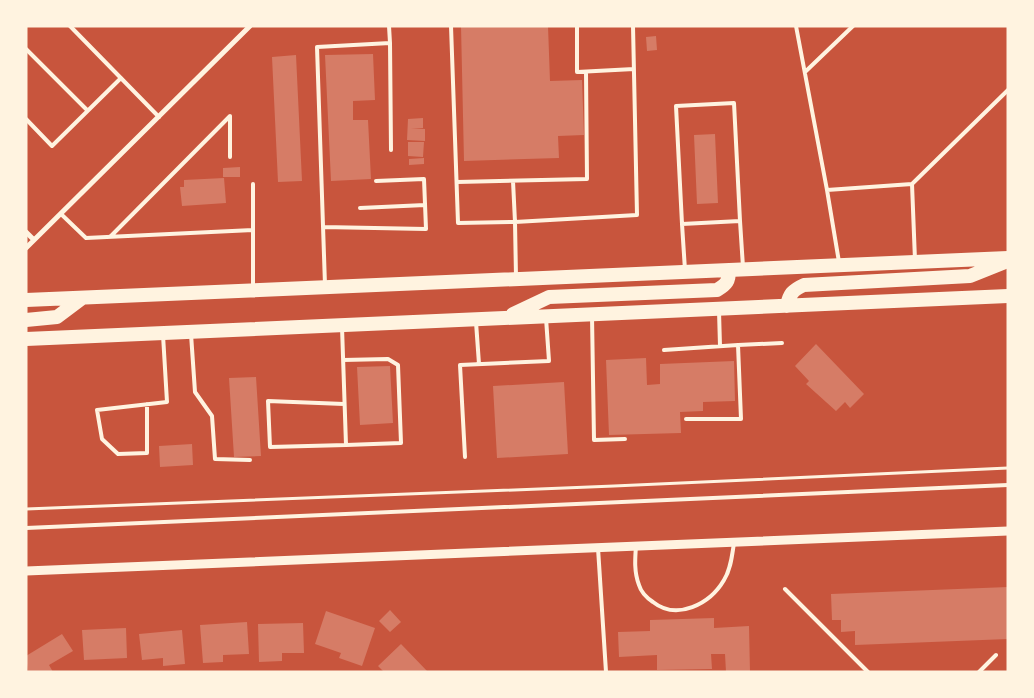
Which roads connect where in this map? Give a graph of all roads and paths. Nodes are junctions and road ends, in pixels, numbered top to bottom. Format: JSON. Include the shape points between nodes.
{"nodes":[{"id":1,"x":70,"y":26,"type":"edge"},
{"id":2,"x":250,"y":26,"type":"edge"},
{"id":3,"x":389,"y":26,"type":"edge"},
{"id":4,"x":451,"y":26,"type":"edge"},
{"id":5,"x":577,"y":26,"type":"edge"},
{"id":6,"x":633,"y":26,"type":"edge"},
{"id":7,"x":796,"y":26,"type":"edge"},
{"id":8,"x":853,"y":26,"type":"edge"},
{"id":9,"x":390,"y":43,"type":"junction"},
{"id":10,"x":26,"y":49,"type":"edge"},
{"id":11,"x":634,"y":69,"type":"junction"},
{"id":12,"x":586,"y":72,"type":"junction"},
{"id":13,"x":805,"y":72,"type":"junction"},
{"id":14,"x":121,"y":78,"type":"junction"},
{"id":15,"x":1008,"y":90,"type":"edge"},
{"id":16,"x":87,"y":110,"type":"junction"},
{"id":17,"x":159,"y":117,"type":"junction"},
{"id":18,"x":26,"y":119,"type":"edge"},
{"id":19,"x":391,"y":150,"type":"dead end"},
{"id":20,"x":230,"y":157,"type":"dead end"},
{"id":21,"x":376,"y":181,"type":"dead end"},
{"id":22,"x":513,"y":181,"type":"junction"},
{"id":23,"x":457,"y":182,"type":"junction"},
{"id":24,"x":253,"y":184,"type":"dead end"},
{"id":25,"x":912,"y":184,"type":"junction"},
{"id":26,"x":827,"y":190,"type":"junction"},
{"id":27,"x":425,"y":205,"type":"junction"},
{"id":28,"x":360,"y":208,"type":"dead end"},
{"id":29,"x":62,"y":214,"type":"junction"},
{"id":30,"x":740,"y":221,"type":"junction"},
{"id":31,"x":515,"y":222,"type":"junction"},
{"id":32,"x":682,"y":224,"type":"junction"},
{"id":33,"x":323,"y":227,"type":"junction"},
{"id":34,"x":253,"y":230,"type":"junction"},
{"id":35,"x":26,"y":232,"type":"edge"},
{"id":36,"x":110,"y":237,"type":"junction"},
{"id":37,"x":34,"y":240,"type":"junction"},
{"id":38,"x":26,"y":248,"type":"edge"},
{"id":39,"x":1008,"y":260,"type":"edge"},
{"id":40,"x":916,"y":262,"type":"junction"},
{"id":41,"x":840,"y":265,"type":"junction"},
{"id":42,"x":743,"y":269,"type":"junction"},
{"id":43,"x":729,"y":270,"type":"junction"},
{"id":44,"x":686,"y":272,"type":"junction"},
{"id":45,"x":516,"y":279,"type":"junction"},
{"id":46,"x":325,"y":287,"type":"junction"},
{"id":47,"x":252,"y":291,"type":"junction"},
{"id":48,"x":1008,"y":296,"type":"edge"},
{"id":49,"x":81,"y":299,"type":"junction"},
{"id":50,"x":26,"y":300,"type":"edge"},
{"id":51,"x":787,"y":306,"type":"junction"},
{"id":52,"x":720,"y":309,"type":"junction"},
{"id":53,"x":592,"y":314,"type":"junction"},
{"id":54,"x":545,"y":316,"type":"junction"},
{"id":55,"x":506,"y":318,"type":"junction"},
{"id":56,"x":476,"y":319,"type":"junction"},
{"id":57,"x":26,"y":320,"type":"edge"},
{"id":58,"x":342,"y":325,"type":"junction"},
{"id":59,"x":191,"y":332,"type":"junction"},
{"id":60,"x":163,"y":333,"type":"junction"},
{"id":61,"x":26,"y":339,"type":"edge"},
{"id":62,"x":782,"y":343,"type":"dead end"},
{"id":63,"x":738,"y":345,"type":"junction"},
{"id":64,"x":720,"y":346,"type":"junction"},
{"id":65,"x":664,"y":350,"type":"dead end"},
{"id":66,"x":343,"y":360,"type":"junction"},
{"id":67,"x":479,"y":364,"type":"junction"},
{"id":68,"x":147,"y":404,"type":"junction"},
{"id":69,"x":344,"y":404,"type":"junction"},
{"id":70,"x":686,"y":419,"type":"dead end"},
{"id":71,"x":625,"y":439,"type":"dead end"},
{"id":72,"x":346,"y":445,"type":"junction"},
{"id":73,"x":465,"y":457,"type":"dead end"},
{"id":74,"x":250,"y":460,"type":"dead end"},
{"id":75,"x":1008,"y":468,"type":"edge"},
{"id":76,"x":1008,"y":485,"type":"edge"},
{"id":77,"x":26,"y":509,"type":"edge"},
{"id":78,"x":26,"y":528,"type":"edge"},
{"id":79,"x":1008,"y":530,"type":"edge"},
{"id":80,"x":734,"y":540,"type":"junction"},
{"id":81,"x":636,"y":546,"type":"junction"},
{"id":82,"x":598,"y":548,"type":"junction"},
{"id":83,"x":26,"y":571,"type":"edge"},
{"id":84,"x":785,"y":589,"type":"dead end"},
{"id":85,"x":996,"y":655,"type":"dead end"},
{"id":86,"x":606,"y":672,"type":"edge"},
{"id":87,"x":868,"y":672,"type":"edge"},
{"id":88,"x":979,"y":672,"type":"edge"}],
"edges":[{"from":1,"to":14,"type":"lane"},
{"from":2,"to":17,"type":"street"},
{"from":3,"to":9,"type":"lane"},
{"from":4,"to":23,"type":"lane"},
{"from":5,"to":12,"type":"lane","via":[[577,72]]},
{"from":6,"to":11,"type":"lane"},
{"from":7,"to":13,"type":"lane"},
{"from":8,"to":13,"type":"lane"},
{"from":9,"to":19,"type":"lane"},
{"from":9,"to":33,"type":"lane","via":[[317,47]]},
{"from":10,"to":16,"type":"lane"},
{"from":11,"to":12,"type":"lane"},
{"from":11,"to":31,"type":"lane","via":[[637,215]]},
{"from":12,"to":22,"type":"lane","via":[[587,179]]},
{"from":13,"to":26,"type":"lane"},
{"from":14,"to":16,"type":"lane"},
{"from":14,"to":17,"type":"lane"},
{"from":15,"to":25,"type":"lane"},
{"from":16,"to":18,"type":"lane","via":[[52,146]]},
{"from":17,"to":29,"type":"street"},
{"from":20,"to":36,"type":"lane","via":[[230,116]]},
{"from":21,"to":27,"type":"lane","via":[[424,179]]},
{"from":22,"to":23,"type":"lane"},
{"from":22,"to":31,"type":"lane"},
{"from":23,"to":31,"type":"lane","via":[[458,223]]},
{"from":24,"to":34,"type":"lane"},
{"from":25,"to":26,"type":"lane"},
{"from":25,"to":40,"type":"lane"},
{"from":26,"to":41,"type":"lane"},
{"from":27,"to":28,"type":"lane"},
{"from":27,"to":33,"type":"lane","via":[[426,229]]},
{"from":29,"to":36,"type":"lane","via":[[86,238]]},
{"from":29,"to":37,"type":"street"},
{"from":30,"to":32,"type":"lane"},
{"from":30,"to":32,"type":"lane","via":[[734,103],[676,106]]},
{"from":30,"to":42,"type":"lane"},
{"from":31,"to":45,"type":"lane"},
{"from":32,"to":44,"type":"lane"},
{"from":33,"to":46,"type":"lane"},
{"from":34,"to":36,"type":"lane"},
{"from":34,"to":47,"type":"lane"},
{"from":35,"to":37,"type":"street"},
{"from":37,"to":38,"type":"street"},
{"from":39,"to":40,"type":"highway"},
{"from":39,"to":51,"type":"highway","via":[[970,276],[804,285],[789,296]]},
{"from":40,"to":41,"type":"highway"},
{"from":41,"to":42,"type":"highway"},
{"from":42,"to":43,"type":"highway"},
{"from":43,"to":44,"type":"highway"},
{"from":43,"to":55,"type":"highway","via":[[726,285],[717,290],[549,298]]},
{"from":44,"to":45,"type":"highway"},
{"from":45,"to":46,"type":"highway"},
{"from":46,"to":47,"type":"highway"},
{"from":47,"to":49,"type":"highway"},
{"from":48,"to":51,"type":"highway"},
{"from":49,"to":50,"type":"highway"},
{"from":49,"to":57,"type":"highway","via":[[57,317]]},
{"from":51,"to":52,"type":"highway"},
{"from":52,"to":53,"type":"highway"},
{"from":52,"to":64,"type":"lane"},
{"from":53,"to":54,"type":"highway"},
{"from":53,"to":71,"type":"lane","via":[[594,440]]},
{"from":54,"to":55,"type":"highway"},
{"from":54,"to":67,"type":"lane","via":[[548,361]]},
{"from":55,"to":56,"type":"highway"},
{"from":56,"to":58,"type":"highway"},
{"from":56,"to":67,"type":"lane"},
{"from":58,"to":59,"type":"highway"},
{"from":58,"to":66,"type":"lane"},
{"from":59,"to":60,"type":"highway"},
{"from":59,"to":74,"type":"lane","via":[[195,392],[212,416],[215,459]]},
{"from":60,"to":61,"type":"highway"},
{"from":60,"to":68,"type":"lane","via":[[168,402]]},
{"from":62,"to":63,"type":"lane"},
{"from":63,"to":64,"type":"lane"},
{"from":63,"to":70,"type":"lane","via":[[741,419]]},
{"from":64,"to":65,"type":"lane"},
{"from":66,"to":69,"type":"lane"},
{"from":66,"to":72,"type":"lane","via":[[388,359],[398,365],[401,434],[401,444]]},
{"from":67,"to":73,"type":"lane","via":[[460,365]]},
{"from":68,"to":68,"type":"lane","via":[[97,410],[102,439],[118,454],[147,453]]},
{"from":69,"to":72,"type":"lane"},
{"from":69,"to":72,"type":"lane","via":[[268,402],[270,447]]},
{"from":75,"to":77,"type":"path"},
{"from":76,"to":78,"type":"lane"},
{"from":79,"to":80,"type":"street"},
{"from":80,"to":81,"type":"street"},
{"from":80,"to":81,"type":"lane","via":[[730,565],[714,593],[700,604],[685,610],[669,611],[648,598],[639,586],[635,567]]},
{"from":81,"to":82,"type":"street"},
{"from":82,"to":83,"type":"street"},
{"from":82,"to":86,"type":"lane"},
{"from":84,"to":87,"type":"lane"},
{"from":85,"to":88,"type":"lane"}]}
